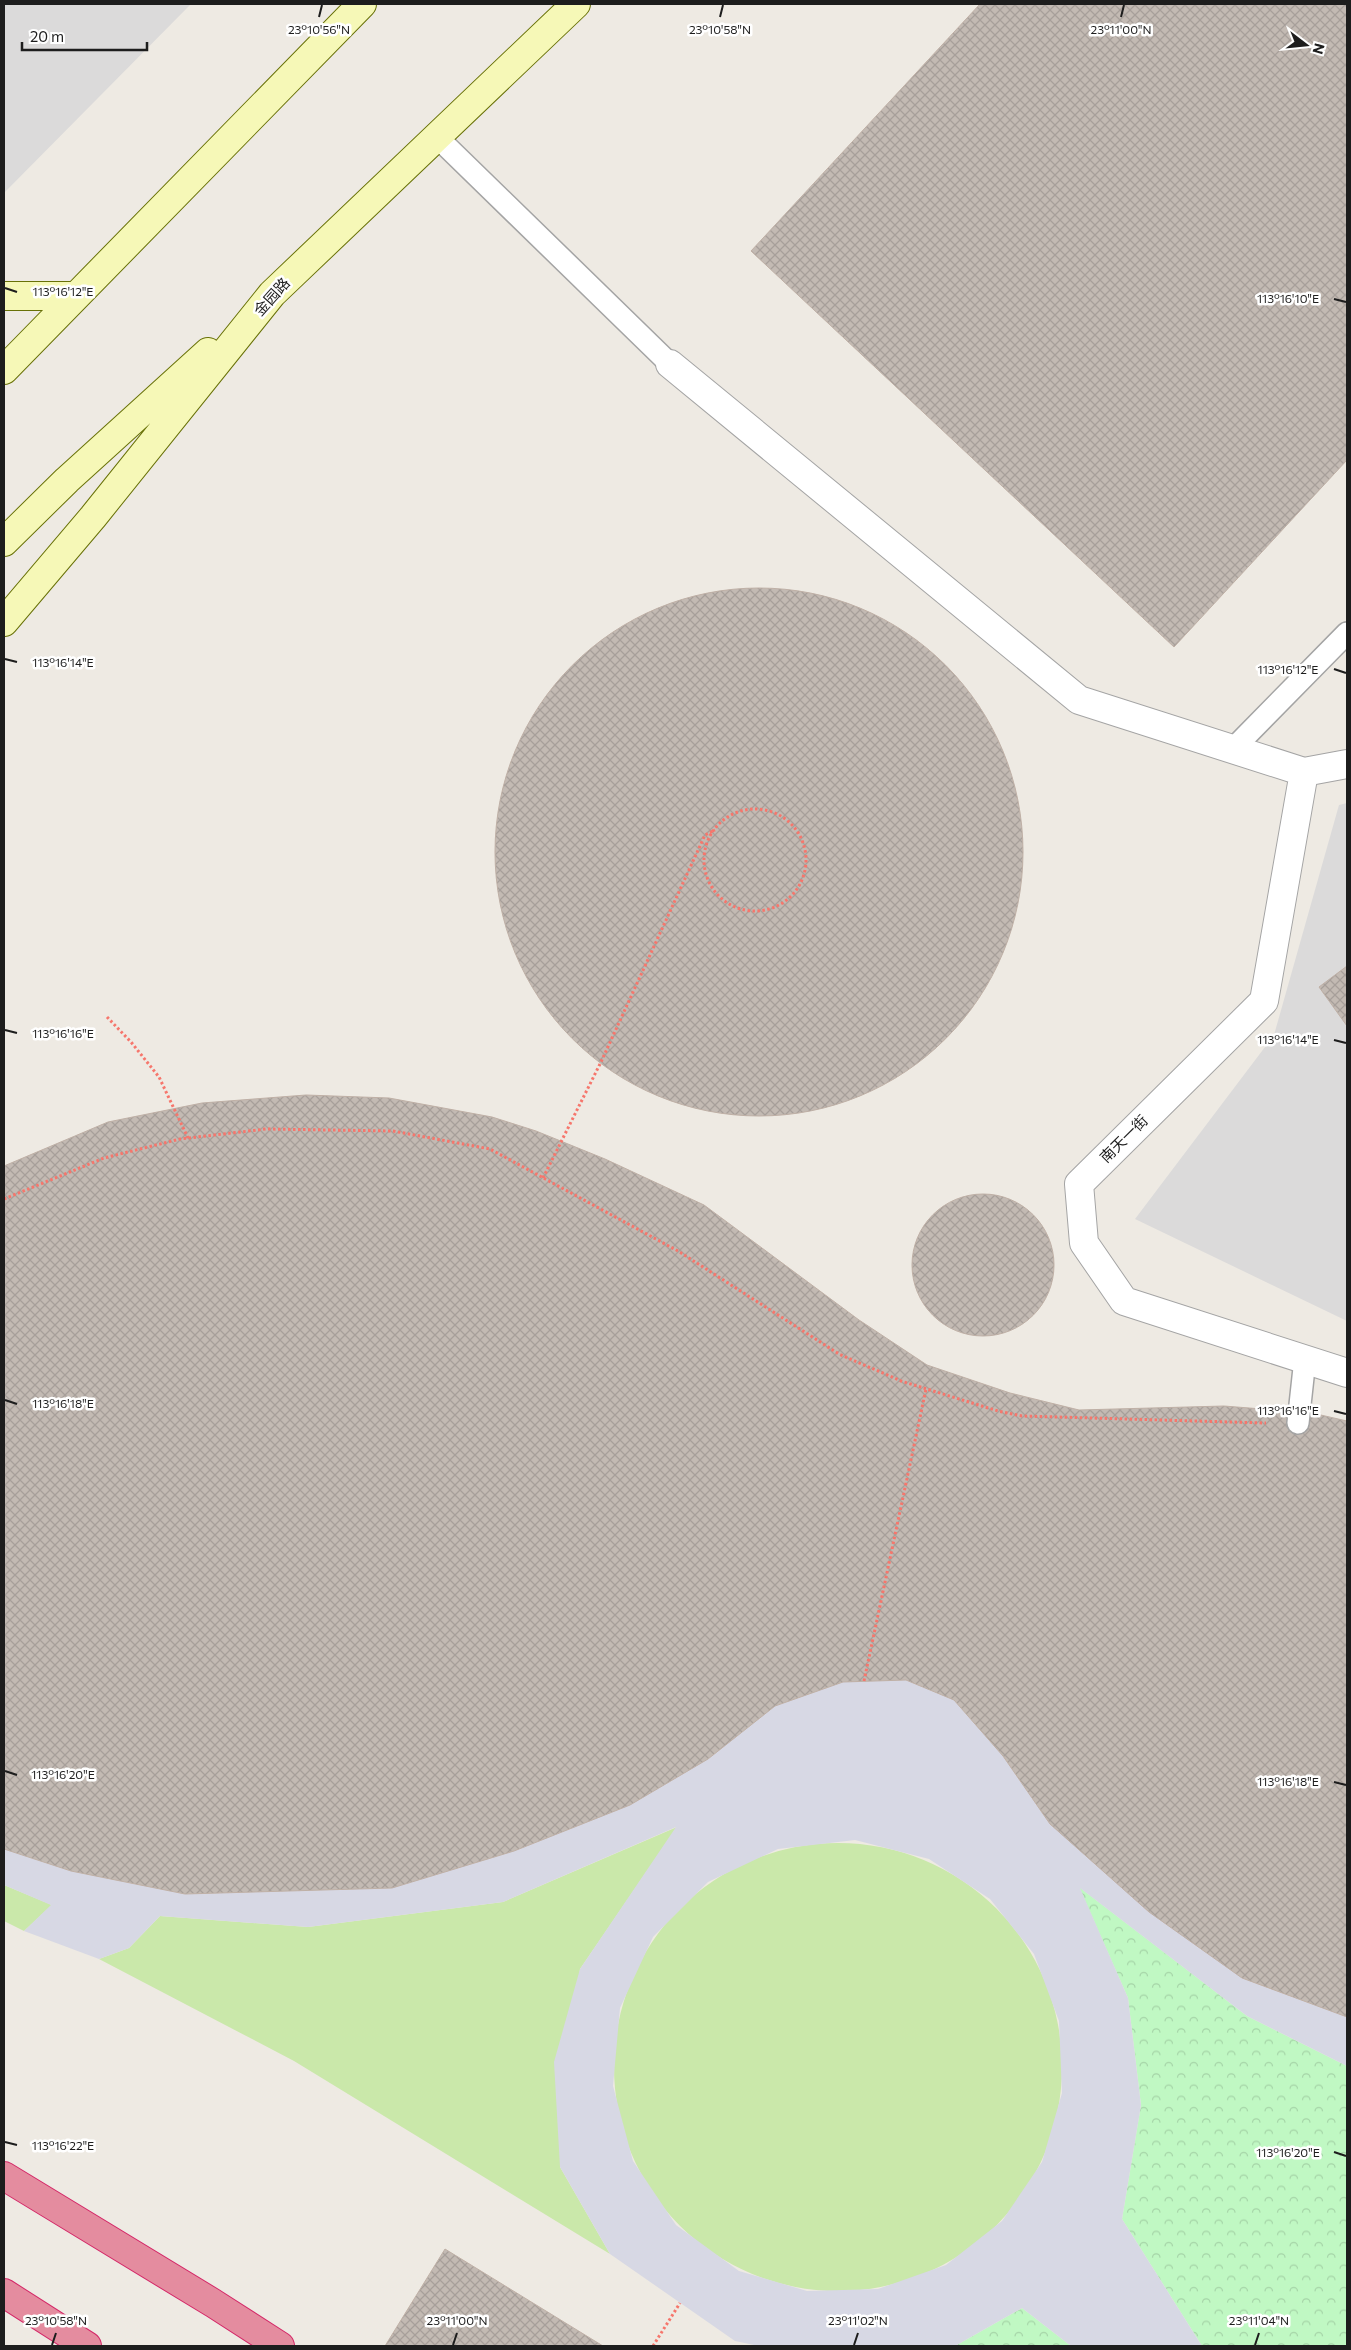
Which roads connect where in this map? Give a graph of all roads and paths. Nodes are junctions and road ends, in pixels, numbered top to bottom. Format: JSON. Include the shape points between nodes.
{"nodes":[{"id":1,"x":362,"y":4,"type":"edge"},
{"id":2,"x":576,"y":4,"type":"edge"},
{"id":3,"x":438,"y":138,"type":"junction"},
{"id":4,"x":272,"y":294,"type":"junction"},
{"id":5,"x":4,"y":296,"type":"edge"},
{"id":6,"x":75,"y":296,"type":"junction"},
{"id":7,"x":670,"y":364,"type":"joint"},
{"id":8,"x":4,"y":370,"type":"edge"},
{"id":9,"x":4,"y":542,"type":"edge"},
{"id":10,"x":4,"y":622,"type":"edge"},
{"id":11,"x":1347,"y":633,"type":"edge"},
{"id":12,"x":1233,"y":749,"type":"junction"},
{"id":13,"x":1347,"y":764,"type":"edge"},
{"id":14,"x":1304,"y":772,"type":"junction"},
{"id":15,"x":715,"y":830,"type":"junction"},
{"id":16,"x":107,"y":1017,"type":"dead end"},
{"id":17,"x":188,"y":1138,"type":"junction"},
{"id":18,"x":543,"y":1178,"type":"junction"},
{"id":19,"x":4,"y":1199,"type":"edge"},
{"id":20,"x":1305,"y":1359,"type":"junction"},
{"id":21,"x":1347,"y":1372,"type":"edge"},
{"id":22,"x":926,"y":1389,"type":"junction"},
{"id":23,"x":1298,"y":1423,"type":"joint"},
{"id":24,"x":864,"y":1681,"type":"dead end"},
{"id":25,"x":4,"y":2176,"type":"edge"},
{"id":26,"x":4,"y":2293,"type":"edge"},
{"id":27,"x":680,"y":2303,"type":"dead end"},
{"id":28,"x":87,"y":2346,"type":"edge"},
{"id":29,"x":280,"y":2346,"type":"edge"},
{"id":30,"x":652,"y":2346,"type":"edge"}],
"edges":[{"from":1,"to":6,"type":"main road"},
{"from":2,"to":3,"type":"main road","name":"金园路"},
{"from":3,"to":4,"type":"main road","name":"金园路"},
{"from":3,"to":7,"type":"lane"},
{"from":4,"to":9,"type":"main road","via":[[67,480]]},
{"from":4,"to":10,"type":"main road","name":"金园路"},
{"from":5,"to":6,"type":"main road"},
{"from":6,"to":8,"type":"main road"},
{"from":7,"to":12,"type":"street","via":[[1079,700]]},
{"from":11,"to":12,"type":"lane"},
{"from":12,"to":14,"type":"street"},
{"from":13,"to":14,"type":"street"},
{"from":14,"to":20,"type":"street","name":"南天一街","via":[[1264,1001],[1079,1184],[1084,1243],[1124,1301]]},
{"from":15,"to":15,"type":"path","via":[[705,851],[705,868],[710,883],[720,896],[733,906],[749,911],[765,910],[793,894],[802,880],[806,863],[804,846],[785,818],[769,810],[752,809],[735,812]]},
{"from":15,"to":18,"type":"path","via":[[705,835],[601,1062]]},
{"from":16,"to":17,"type":"path","via":[[159,1077]]},
{"from":17,"to":18,"type":"path","via":[[266,1128],[393,1131],[490,1149]]},
{"from":17,"to":19,"type":"path","via":[[104,1158]]},
{"from":18,"to":22,"type":"path","via":[[678,1251],[839,1354]]},
{"from":20,"to":21,"type":"street","name":"南天一街"},
{"from":20,"to":23,"type":"lane"},
{"from":22,"to":23,"type":"path","via":[[1022,1416]]},
{"from":22,"to":24,"type":"path"},
{"from":25,"to":29,"type":"highway"},
{"from":26,"to":28,"type":"highway"},
{"from":27,"to":30,"type":"path"}]}
